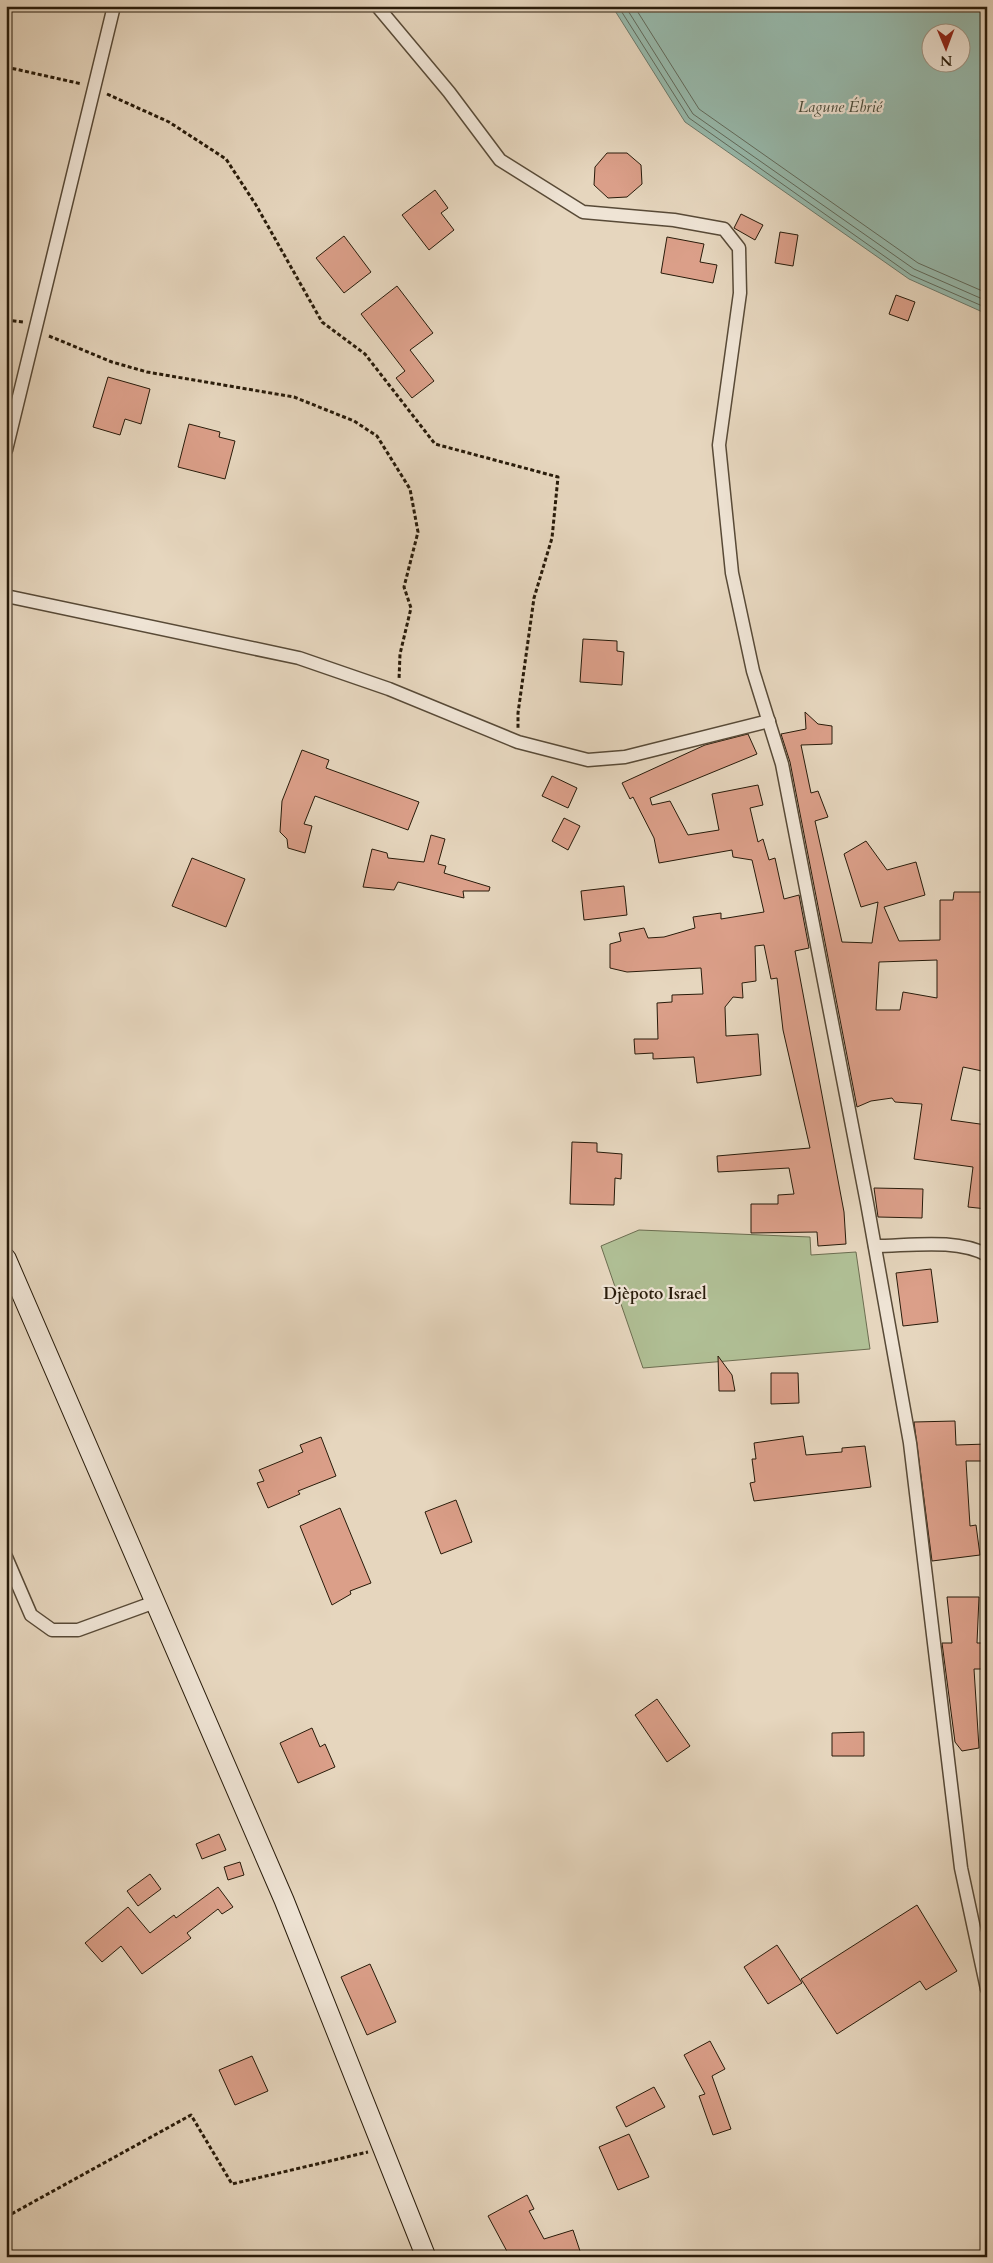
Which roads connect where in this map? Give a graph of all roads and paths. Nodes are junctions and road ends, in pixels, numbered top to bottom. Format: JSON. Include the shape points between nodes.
{"nodes":[{"id":1,"x":114,"y":6,"type":"edge"},
{"id":2,"x":377,"y":6,"type":"edge"},
{"id":3,"x":6,"y":67,"type":"edge"},
{"id":4,"x":95,"y":89,"type":"junction"},
{"id":5,"x":6,"y":320,"type":"edge"},
{"id":6,"x":36,"y":329,"type":"junction"},
{"id":7,"x":6,"y":450,"type":"edge"},
{"id":8,"x":6,"y":596,"type":"edge"},
{"id":9,"x":399,"y":693,"type":"junction"},
{"id":10,"x":769,"y":721,"type":"junction"},
{"id":11,"x":518,"y":742,"type":"junction"},
{"id":12,"x":874,"y":1246,"type":"junction"},
{"id":13,"x":987,"y":1254,"type":"edge"},
{"id":14,"x":8,"y":1267,"type":"edge"},
{"id":15,"x":6,"y":1557,"type":"edge"},
{"id":16,"x":155,"y":1602,"type":"junction"},
{"id":17,"x":987,"y":1988,"type":"edge"},
{"id":18,"x":383,"y":2148,"type":"junction"},
{"id":19,"x":6,"y":2217,"type":"edge"},
{"id":20,"x":426,"y":2257,"type":"edge"}],
"edges":[{"from":1,"to":4,"type":"street"},
{"from":2,"to":10,"type":"street","via":[[449,92],[500,160],[582,212],[674,220],[724,229],[739,248],[740,293],[719,445],[732,573],[753,671]]},
{"from":3,"to":4,"type":"path","via":[[74,81]]},
{"from":4,"to":6,"type":"street"},
{"from":4,"to":11,"type":"path","via":[[169,122],[226,159],[256,205],[322,322],[365,354],[435,444],[558,477],[552,538],[534,598],[518,713]]},
{"from":5,"to":6,"type":"path","via":[[23,322]]},
{"from":6,"to":7,"type":"street"},
{"from":6,"to":9,"type":"path","via":[[112,362],[147,372],[294,398],[354,421],[377,436],[410,489],[418,532],[404,587],[411,608],[400,654]]},
{"from":8,"to":9,"type":"street","via":[[299,658]]},
{"from":9,"to":11,"type":"street"},
{"from":10,"to":11,"type":"street","via":[[625,757],[588,760]]},
{"from":10,"to":12,"type":"street","via":[[782,764],[802,859]]},
{"from":12,"to":13,"type":"street","via":[[946,1245],[974,1247]]},
{"from":12,"to":17,"type":"street","via":[[910,1444],[961,1868]]},
{"from":14,"to":16,"type":"street"},
{"from":15,"to":16,"type":"street","via":[[31,1615],[52,1630],[78,1630]]},
{"from":16,"to":18,"type":"street","via":[[284,1900]]},
{"from":18,"to":19,"type":"path","via":[[232,2184],[191,2115]]},
{"from":18,"to":20,"type":"street"}]}
